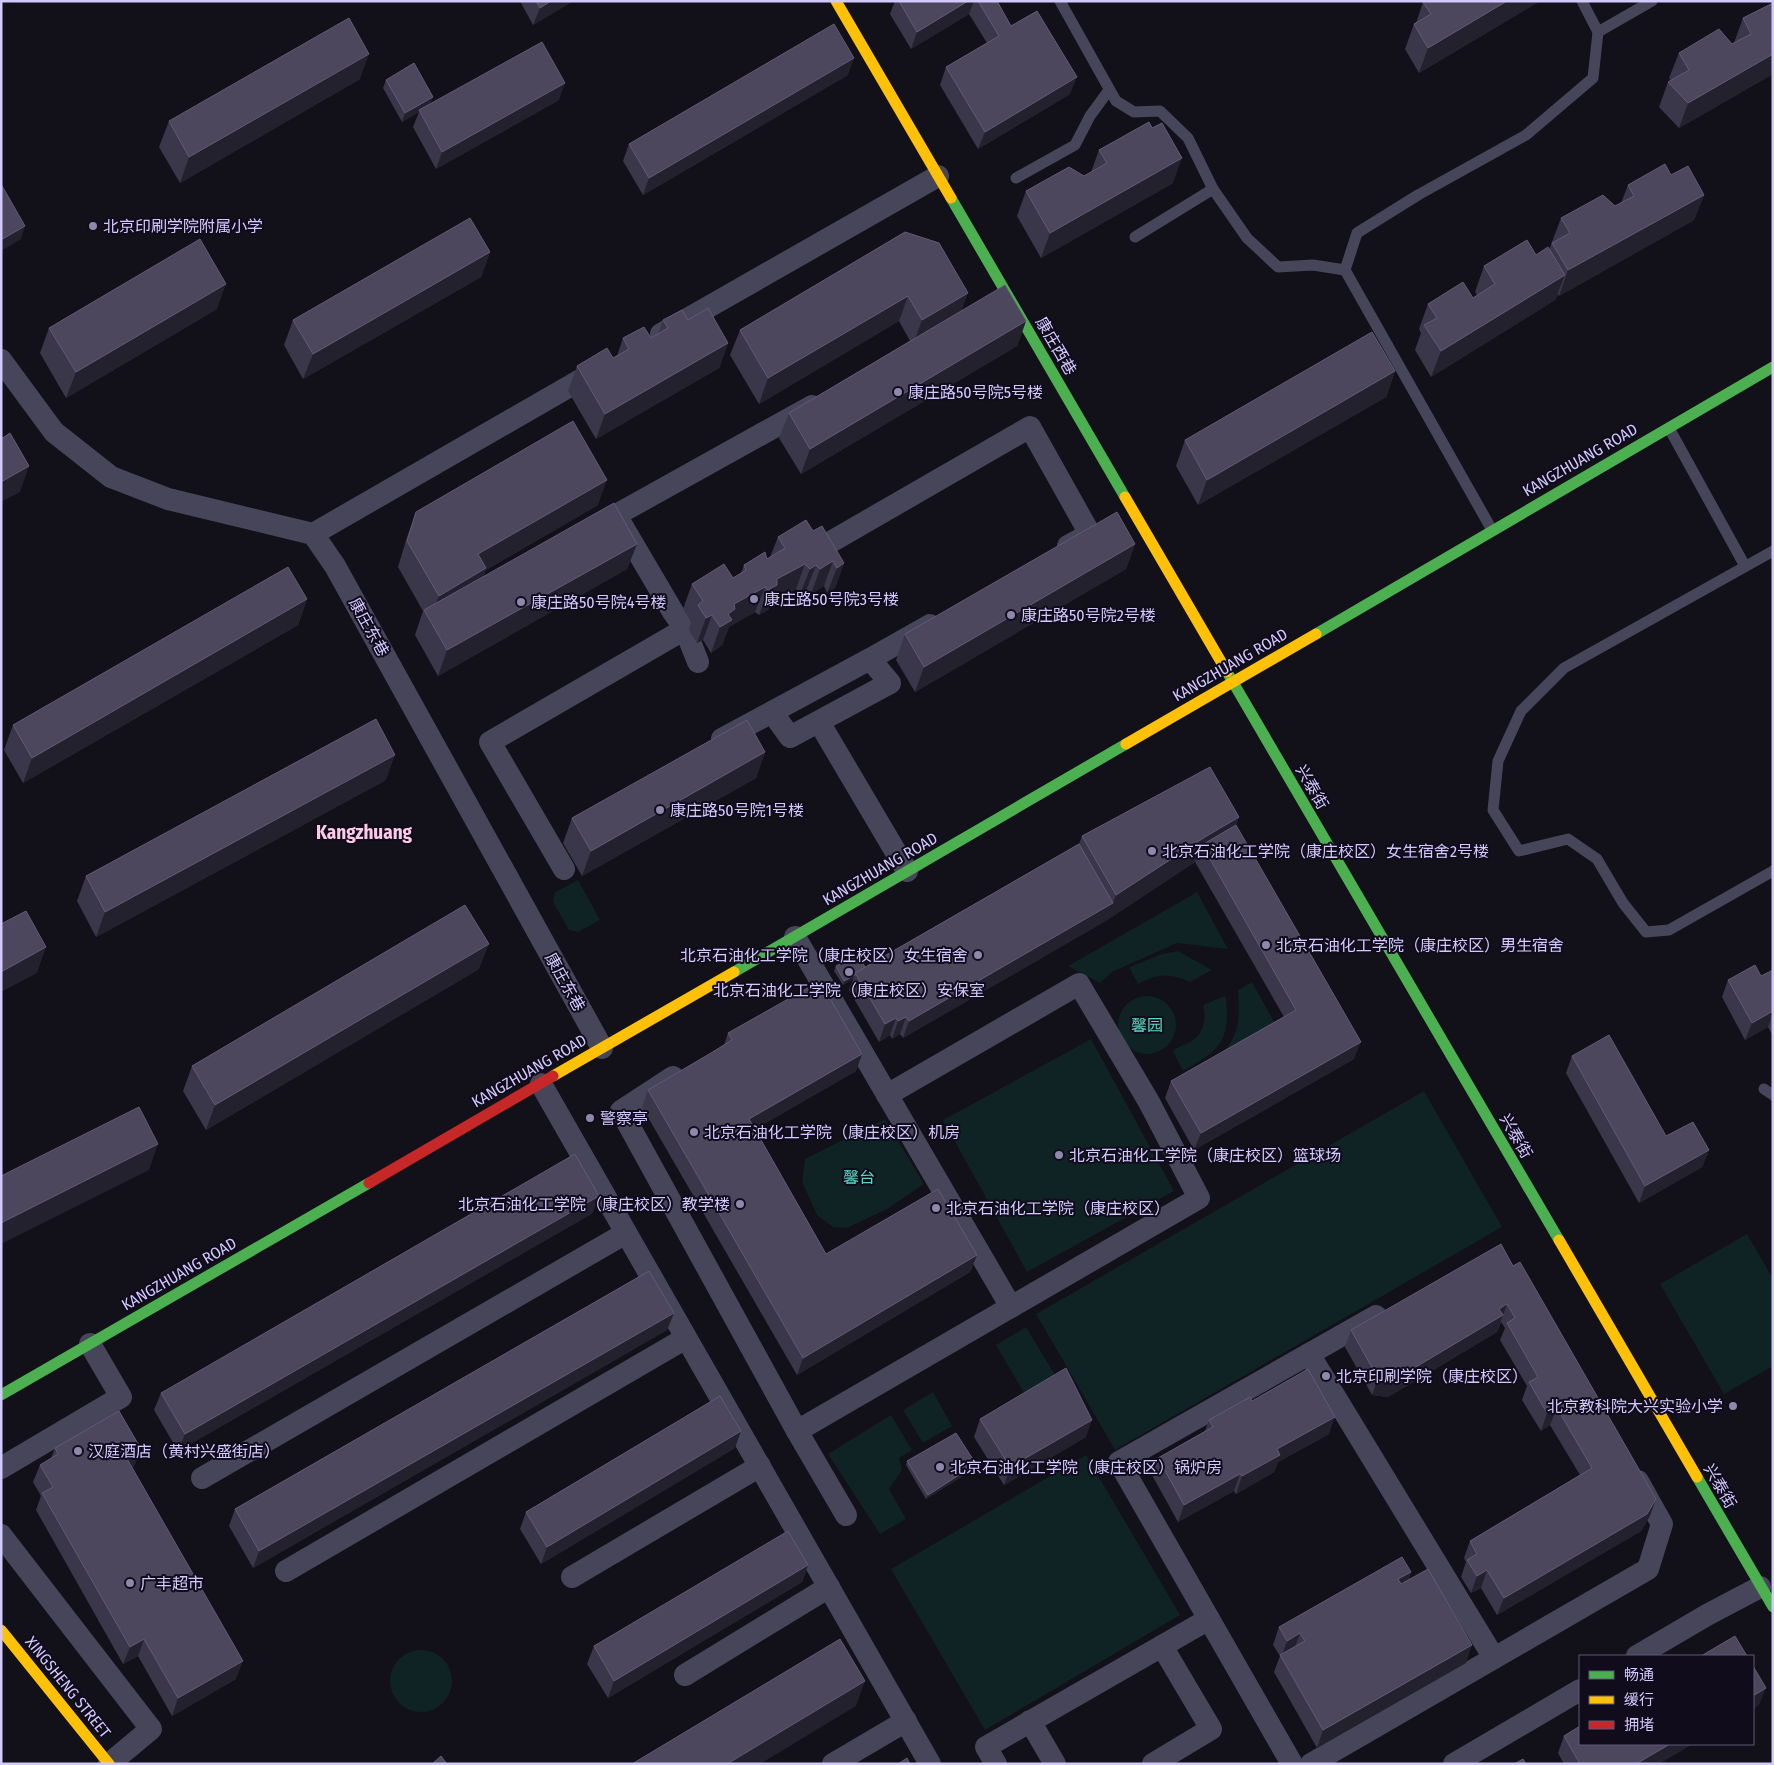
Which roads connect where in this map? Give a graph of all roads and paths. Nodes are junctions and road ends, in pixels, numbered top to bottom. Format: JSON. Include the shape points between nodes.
{"nodes":[{"id":1,"x":836,"y":1,"type":"edge"},
{"id":2,"x":1060,"y":1,"type":"edge"},
{"id":3,"x":1582,"y":1,"type":"edge"},
{"id":4,"x":1652,"y":1,"type":"edge"},
{"id":5,"x":1598,"y":32,"type":"junction"},
{"id":6,"x":1109,"y":90,"type":"junction"},
{"id":7,"x":938,"y":176,"type":"junction"},
{"id":8,"x":1016,"y":178,"type":"dead end"},
{"id":9,"x":1213,"y":189,"type":"junction"},
{"id":10,"x":1135,"y":237,"type":"dead end"},
{"id":11,"x":1345,"y":270,"type":"junction"},
{"id":12,"x":647,"y":342,"type":"edge"},
{"id":13,"x":1,"y":360,"type":"edge"},
{"id":14,"x":613,"y":362,"type":"edge"},
{"id":15,"x":1773,"y":367,"type":"edge"},
{"id":16,"x":833,"y":395,"type":"edge"},
{"id":17,"x":1669,"y":428,"type":"junction"},
{"id":18,"x":1492,"y":530,"type":"junction"},
{"id":19,"x":313,"y":534,"type":"junction"},
{"id":20,"x":822,"y":547,"type":"edge"},
{"id":21,"x":1773,"y":551,"type":"edge"},
{"id":22,"x":1048,"y":558,"type":"edge"},
{"id":23,"x":1745,"y":566,"type":"junction"},
{"id":24,"x":946,"y":616,"type":"edge"},
{"id":25,"x":685,"y":629,"type":"junction"},
{"id":26,"x":870,"y":659,"type":"junction"},
{"id":27,"x":698,"y":662,"type":"dead end"},
{"id":28,"x":1232,"y":681,"type":"junction"},
{"id":29,"x":772,"y":712,"type":"junction"},
{"id":30,"x":819,"y":722,"type":"junction"},
{"id":31,"x":702,"y":751,"type":"edge"},
{"id":32,"x":564,"y":869,"type":"dead end"},
{"id":33,"x":907,"y":871,"type":"junction"},
{"id":34,"x":1773,"y":871,"type":"edge"},
{"id":35,"x":795,"y":937,"type":"junction"},
{"id":36,"x":602,"y":1048,"type":"junction"},
{"id":37,"x":694,"y":1066,"type":"edge"},
{"id":38,"x":541,"y":1084,"type":"junction"},
{"id":39,"x":887,"y":1095,"type":"junction"},
{"id":40,"x":626,"y":1233,"type":"junction"},
{"id":41,"x":1395,"y":1306,"type":"edge"},
{"id":42,"x":1011,"y":1307,"type":"junction"},
{"id":43,"x":686,"y":1338,"type":"junction"},
{"id":44,"x":90,"y":1344,"type":"junction"},
{"id":45,"x":1309,"y":1354,"type":"junction"},
{"id":46,"x":1,"y":1395,"type":"edge"},
{"id":47,"x":797,"y":1431,"type":"junction"},
{"id":48,"x":1628,"y":1463,"type":"edge"},
{"id":49,"x":760,"y":1466,"type":"junction"},
{"id":50,"x":1,"y":1468,"type":"edge"},
{"id":51,"x":202,"y":1478,"type":"dead end"},
{"id":52,"x":846,"y":1515,"type":"dead end"},
{"id":53,"x":1,"y":1535,"type":"edge"},
{"id":54,"x":286,"y":1571,"type":"dead end"},
{"id":55,"x":572,"y":1577,"type":"dead end"},
{"id":56,"x":829,"y":1586,"type":"junction"},
{"id":57,"x":1760,"y":1587,"type":"junction"},
{"id":58,"x":1773,"y":1608,"type":"edge"},
{"id":59,"x":1209,"y":1619,"type":"junction"},
{"id":60,"x":1,"y":1630,"type":"edge"},
{"id":61,"x":1162,"y":1646,"type":"junction"},
{"id":62,"x":1639,"y":1655,"type":"edge"},
{"id":63,"x":1494,"y":1658,"type":"junction"},
{"id":64,"x":685,"y":1675,"type":"dead end"},
{"id":65,"x":1579,"y":1691,"type":"edge"},
{"id":66,"x":906,"y":1721,"type":"junction"},
{"id":67,"x":1030,"y":1721,"type":"junction"},
{"id":68,"x":109,"y":1764,"type":"edge"},
{"id":69,"x":832,"y":1764,"type":"edge"},
{"id":70,"x":930,"y":1764,"type":"edge"},
{"id":71,"x":996,"y":1764,"type":"edge"},
{"id":72,"x":1055,"y":1764,"type":"edge"},
{"id":73,"x":1153,"y":1764,"type":"edge"},
{"id":74,"x":1292,"y":1764,"type":"edge"},
{"id":75,"x":1311,"y":1764,"type":"edge"},
{"id":76,"x":1454,"y":1764,"type":"edge"}],
"edges":[{"from":1,"to":7,"type":"street","name":"康庄西巷"},
{"from":2,"to":6,"type":"lane"},
{"from":3,"to":5,"type":"lane"},
{"from":4,"to":5,"type":"lane"},
{"from":5,"to":11,"type":"lane","via":[[1593,78],[1526,135],[1357,233]]},
{"from":6,"to":8,"type":"lane","via":[[1075,145]]},
{"from":6,"to":9,"type":"lane","via":[[1116,101],[1134,112],[1160,111],[1188,138]]},
{"from":7,"to":12,"type":"street"},
{"from":7,"to":28,"type":"street","name":"康庄西巷"},
{"from":9,"to":10,"type":"lane"},
{"from":9,"to":11,"type":"lane","via":[[1247,238],[1278,267],[1313,264]]},
{"from":11,"to":18,"type":"lane"},
{"from":13,"to":19,"type":"street","via":[[54,432],[111,477],[168,499]]},
{"from":14,"to":19,"type":"street"},
{"from":15,"to":17,"type":"street","name":"KANGZHUANG ROAD"},
{"from":16,"to":25,"type":"street","via":[[616,515]]},
{"from":17,"to":18,"type":"street","name":"KANGZHUANG ROAD"},
{"from":17,"to":23,"type":"lane"},
{"from":18,"to":28,"type":"street","name":"KANGZHUANG ROAD"},
{"from":19,"to":36,"type":"street","name":"康庄东巷","via":[[335,566]]},
{"from":20,"to":22,"type":"street","via":[[1030,427],[1090,534]]},
{"from":21,"to":23,"type":"lane"},
{"from":23,"to":34,"type":"lane","via":[[1564,668],[1520,711],[1498,761],[1494,810],[1518,851],[1568,839],[1597,859],[1646,932],[1670,930]]},
{"from":24,"to":26,"type":"street"},
{"from":25,"to":27,"type":"street"},
{"from":25,"to":32,"type":"street","via":[[490,742]]},
{"from":26,"to":29,"type":"street"},
{"from":26,"to":30,"type":"street","via":[[890,683]]},
{"from":28,"to":33,"type":"street","name":"KANGZHUANG ROAD"},
{"from":28,"to":57,"type":"street","name":"兴泰街"},
{"from":29,"to":30,"type":"street","via":[[790,737]]},
{"from":29,"to":31,"type":"street"},
{"from":30,"to":33,"type":"street"},
{"from":33,"to":35,"type":"street","name":"KANGZHUANG ROAD"},
{"from":35,"to":36,"type":"street","name":"KANGZHUANG ROAD"},
{"from":35,"to":39,"type":"street","via":[[818,995]]},
{"from":36,"to":38,"type":"street","name":"KANGZHUANG ROAD"},
{"from":37,"to":47,"type":"street","via":[[621,1111]]},
{"from":38,"to":40,"type":"street"},
{"from":38,"to":44,"type":"street","name":"KANGZHUANG ROAD"},
{"from":39,"to":42,"type":"street"},
{"from":39,"to":42,"type":"street","via":[[1079,984],[1147,1099],[1199,1198]]},
{"from":40,"to":43,"type":"street"},
{"from":40,"to":51,"type":"street"},
{"from":41,"to":45,"type":"street"},
{"from":42,"to":47,"type":"street"},
{"from":43,"to":49,"type":"street"},
{"from":43,"to":54,"type":"street"},
{"from":44,"to":46,"type":"street","name":"KANGZHUANG ROAD"},
{"from":44,"to":50,"type":"street","via":[[121,1397]]},
{"from":45,"to":59,"type":"street","via":[[1119,1462]]},
{"from":45,"to":63,"type":"street"},
{"from":47,"to":52,"type":"street"},
{"from":48,"to":63,"type":"street","via":[[1662,1524],[1648,1569]]},
{"from":49,"to":55,"type":"street"},
{"from":49,"to":56,"type":"street"},
{"from":53,"to":68,"type":"street","via":[[151,1729]]},
{"from":56,"to":64,"type":"street"},
{"from":56,"to":66,"type":"street"},
{"from":57,"to":58,"type":"street","name":"兴泰街"},
{"from":57,"to":62,"type":"street"},
{"from":59,"to":61,"type":"street"},
{"from":59,"to":74,"type":"street"},
{"from":60,"to":68,"type":"street","name":"XINGSHENG STREET"},
{"from":61,"to":67,"type":"street"},
{"from":61,"to":73,"type":"street","via":[[1211,1729]]},
{"from":63,"to":75,"type":"street"},
{"from":65,"to":76,"type":"street"},
{"from":66,"to":69,"type":"street"},
{"from":66,"to":70,"type":"street"},
{"from":67,"to":71,"type":"street","via":[[986,1747]]},
{"from":67,"to":72,"type":"street"}]}
